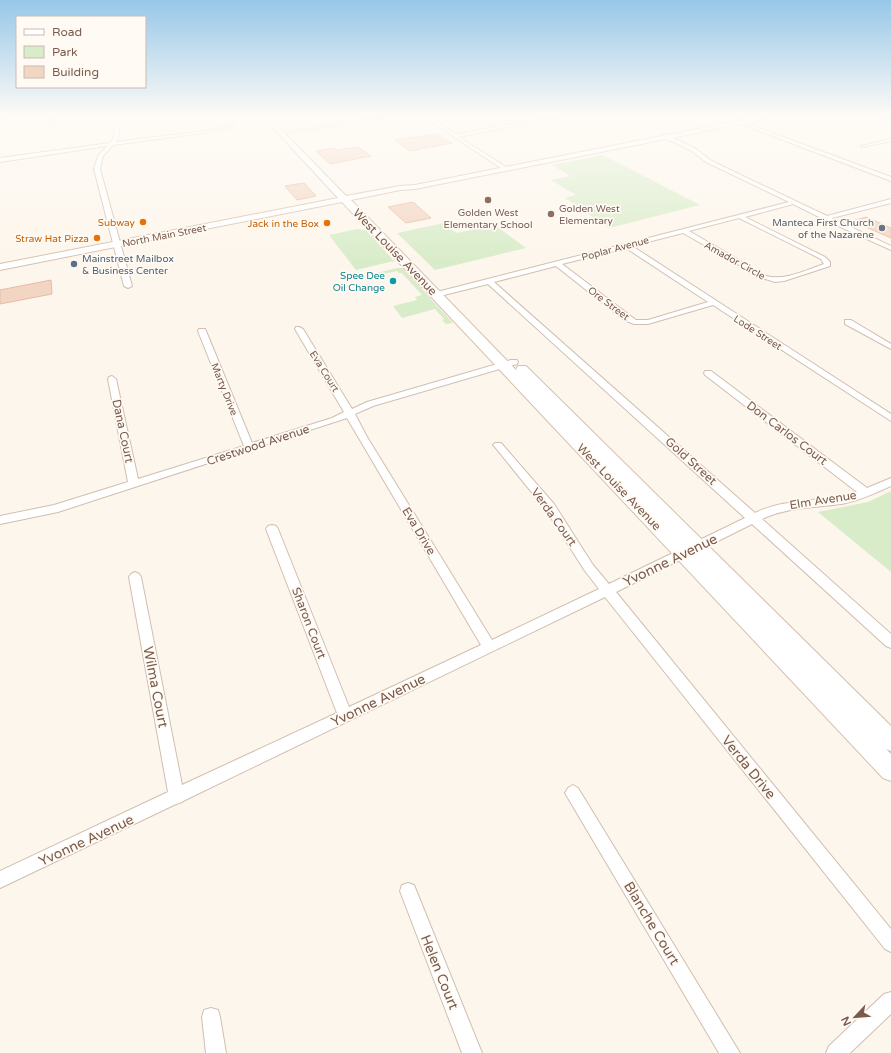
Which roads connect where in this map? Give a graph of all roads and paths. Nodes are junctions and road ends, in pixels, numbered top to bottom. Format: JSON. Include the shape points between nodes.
{"nodes":[{"id":1,"x":98,"y":166,"type":"edge"},
{"id":2,"x":315,"y":166,"type":"edge"},
{"id":3,"x":501,"y":166,"type":"edge"},
{"id":4,"x":513,"y":166,"type":"edge"},
{"id":5,"x":719,"y":166,"type":"edge"},
{"id":6,"x":857,"y":166,"type":"edge"},
{"id":7,"x":504,"y":168,"type":"junction"},
{"id":8,"x":891,"y":179,"type":"edge"},
{"id":9,"x":350,"y":200,"type":"junction"},
{"id":10,"x":891,"y":201,"type":"edge"},
{"id":11,"x":794,"y":202,"type":"junction"},
{"id":12,"x":739,"y":216,"type":"junction"},
{"id":13,"x":825,"y":218,"type":"junction"},
{"id":14,"x":683,"y":230,"type":"junction"},
{"id":15,"x":118,"y":244,"type":"junction"},
{"id":16,"x":626,"y":245,"type":"junction"},
{"id":17,"x":891,"y":248,"type":"edge"},
{"id":18,"x":556,"y":263,"type":"junction"},
{"id":19,"x":0,"y":267,"type":"edge"},
{"id":20,"x":489,"y":281,"type":"junction"},
{"id":21,"x":128,"y":286,"type":"dead end"},
{"id":22,"x":441,"y":294,"type":"junction"},
{"id":23,"x":713,"y":303,"type":"junction"},
{"id":24,"x":848,"y":322,"type":"dead end"},
{"id":25,"x":299,"y":329,"type":"dead end"},
{"id":26,"x":202,"y":331,"type":"dead end"},
{"id":27,"x":891,"y":347,"type":"edge"},
{"id":28,"x":509,"y":363,"type":"junction"},
{"id":29,"x":708,"y":373,"type":"dead end"},
{"id":30,"x":112,"y":379,"type":"dead end"},
{"id":31,"x":350,"y":414,"type":"junction"},
{"id":32,"x":891,"y":418,"type":"edge"},
{"id":33,"x":498,"y":445,"type":"dead end"},
{"id":34,"x":249,"y":447,"type":"junction"},
{"id":35,"x":891,"y":482,"type":"edge"},
{"id":36,"x":134,"y":484,"type":"junction"},
{"id":37,"x":866,"y":493,"type":"junction"},
{"id":38,"x":755,"y":518,"type":"junction"},
{"id":39,"x":0,"y":520,"type":"edge"},
{"id":40,"x":272,"y":529,"type":"dead end"},
{"id":41,"x":698,"y":546,"type":"junction"},
{"id":42,"x":683,"y":554,"type":"junction"},
{"id":43,"x":135,"y":577,"type":"dead end"},
{"id":44,"x":607,"y":591,"type":"junction"},
{"id":45,"x":891,"y":642,"type":"edge"},
{"id":46,"x":489,"y":647,"type":"junction"},
{"id":47,"x":345,"y":716,"type":"junction"},
{"id":48,"x":891,"y":741,"type":"edge"},
{"id":49,"x":891,"y":770,"type":"edge"},
{"id":50,"x":573,"y":793,"type":"dead end"},
{"id":51,"x":177,"y":797,"type":"junction"},
{"id":52,"x":0,"y":880,"type":"edge"},
{"id":53,"x":408,"y":891,"type":"dead end"},
{"id":54,"x":891,"y":943,"type":"edge"},
{"id":55,"x":891,"y":1000,"type":"edge"},
{"id":56,"x":210,"y":1017,"type":"dead end"},
{"id":57,"x":216,"y":1053,"type":"edge"},
{"id":58,"x":472,"y":1053,"type":"edge"},
{"id":59,"x":730,"y":1053,"type":"edge"},
{"id":60,"x":836,"y":1053,"type":"edge"}],
"edges":[{"from":1,"to":15,"type":"street"},
{"from":2,"to":9,"type":"main road","name":"West Louise Avenue"},
{"from":3,"to":7,"type":"street"},
{"from":4,"to":7,"type":"main road","name":"North Main Street"},
{"from":5,"to":11,"type":"street"},
{"from":6,"to":8,"type":"street"},
{"from":7,"to":9,"type":"main road","name":"North Main Street"},
{"from":9,"to":15,"type":"main road","name":"North Main Street"},
{"from":9,"to":22,"type":"main road","name":"West Louise Avenue"},
{"from":10,"to":13,"type":"street"},
{"from":11,"to":12,"type":"street","name":"Poplar Avenue"},
{"from":11,"to":13,"type":"street"},
{"from":12,"to":14,"type":"street","name":"Poplar Avenue"},
{"from":12,"to":14,"type":"street","name":"Amador Circle","via":[[822,258],[828,265],[784,279],[771,280]]},
{"from":13,"to":17,"type":"street"},
{"from":14,"to":16,"type":"street","name":"Poplar Avenue"},
{"from":15,"to":19,"type":"main road","name":"North Main Street"},
{"from":15,"to":21,"type":"street"},
{"from":16,"to":18,"type":"street","name":"Poplar Avenue"},
{"from":16,"to":23,"type":"street","name":"Lode Street"},
{"from":18,"to":20,"type":"street","name":"Poplar Avenue"},
{"from":18,"to":23,"type":"street","name":"Ore Street","via":[[634,322],[648,322]]},
{"from":20,"to":22,"type":"street","name":"Poplar Avenue"},
{"from":20,"to":38,"type":"street","name":"Gold Street"},
{"from":22,"to":28,"type":"main road","name":"West Louise Avenue"},
{"from":23,"to":32,"type":"street","name":"Lode Street"},
{"from":24,"to":27,"type":"street"},
{"from":25,"to":31,"type":"street","name":"Eva Court"},
{"from":26,"to":34,"type":"street","name":"Marty Drive"},
{"from":28,"to":31,"type":"street","name":"Crestwood Avenue","via":[[370,404]]},
{"from":28,"to":41,"type":"main road","name":"West Louise Avenue"},
{"from":28,"to":42,"type":"main road","name":"West Louise Avenue"},
{"from":29,"to":37,"type":"street","name":"Don Carlos Court"},
{"from":30,"to":36,"type":"street","name":"Dana Court"},
{"from":31,"to":34,"type":"street","name":"Crestwood Avenue"},
{"from":31,"to":46,"type":"street","name":"Eva Drive"},
{"from":33,"to":44,"type":"street","name":"Verda Court","via":[[550,507]]},
{"from":34,"to":36,"type":"street","name":"Crestwood Avenue"},
{"from":35,"to":37,"type":"street","name":"Elm Avenue"},
{"from":36,"to":39,"type":"street","name":"Crestwood Avenue","via":[[54,509]]},
{"from":37,"to":38,"type":"street","name":"Elm Avenue","via":[[842,500],[784,506]]},
{"from":38,"to":41,"type":"street","name":"Yvonne Avenue"},
{"from":38,"to":45,"type":"street","name":"Gold Street"},
{"from":40,"to":47,"type":"street","name":"Sharon Court"},
{"from":41,"to":42,"type":"street","name":"Yvonne Avenue"},
{"from":41,"to":48,"type":"main road","name":"West Louise Avenue"},
{"from":42,"to":44,"type":"street","name":"Yvonne Avenue"},
{"from":42,"to":49,"type":"main road","name":"West Louise Avenue"},
{"from":43,"to":51,"type":"street","name":"Wilma Court"},
{"from":44,"to":46,"type":"street","name":"Yvonne Avenue"},
{"from":44,"to":54,"type":"street","name":"Verda Drive"},
{"from":46,"to":47,"type":"street","name":"Yvonne Avenue"},
{"from":47,"to":51,"type":"street","name":"Yvonne Avenue"},
{"from":50,"to":59,"type":"street","name":"Blanche Court"},
{"from":51,"to":52,"type":"street","name":"Yvonne Avenue"},
{"from":53,"to":58,"type":"street","name":"Helen Court"},
{"from":55,"to":60,"type":"street"},
{"from":56,"to":57,"type":"street"}]}
